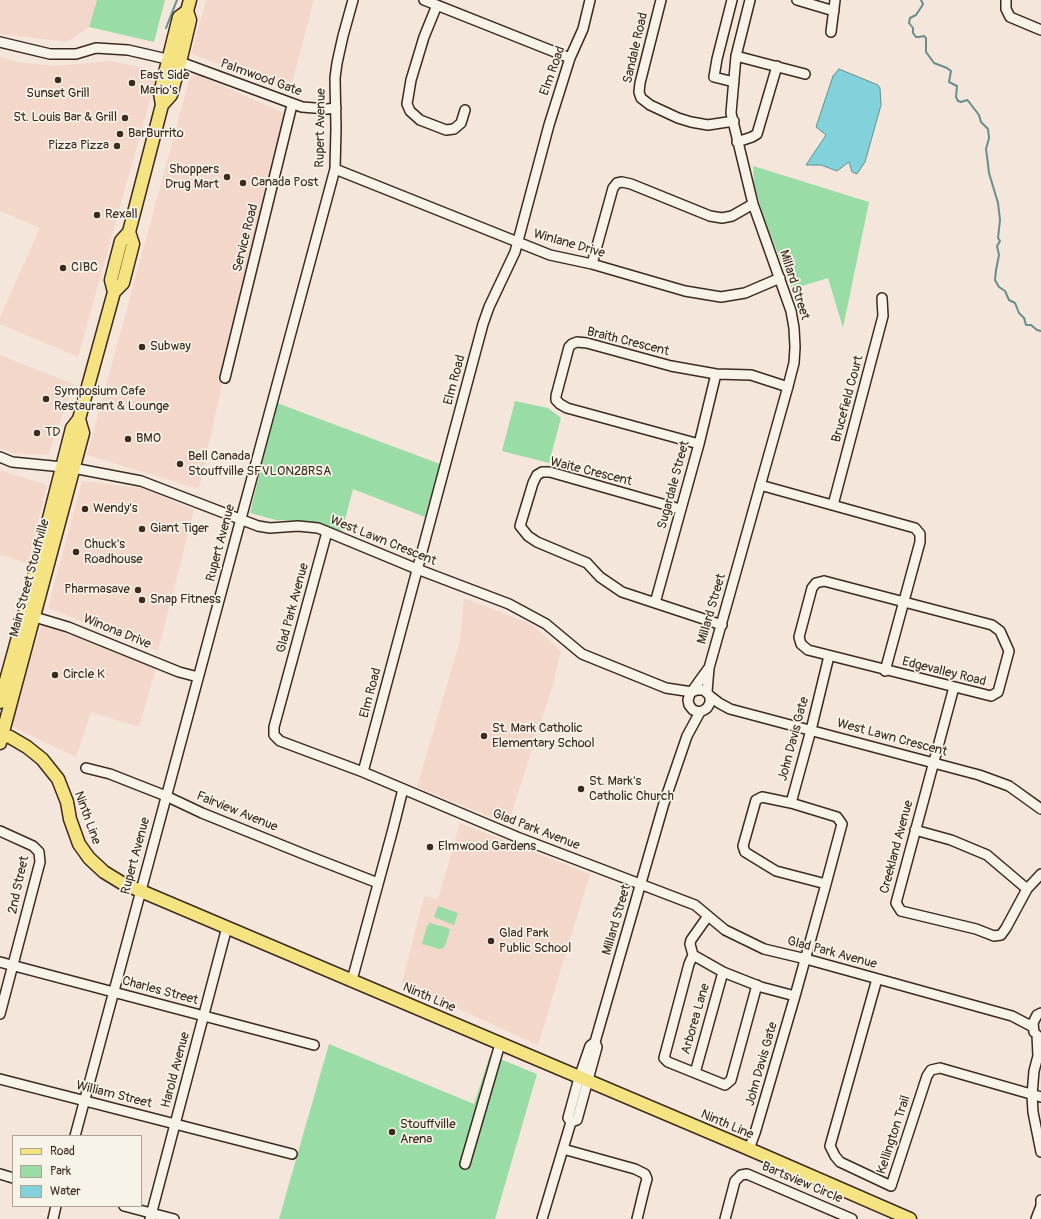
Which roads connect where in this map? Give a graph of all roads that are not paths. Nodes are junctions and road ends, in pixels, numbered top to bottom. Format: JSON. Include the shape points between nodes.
{"nodes":[{"id":1,"x":353,"y":0,"type":"edge"},
{"id":2,"x":424,"y":0,"type":"edge"},
{"id":3,"x":590,"y":0,"type":"edge"},
{"id":4,"x":661,"y":0,"type":"edge"},
{"id":5,"x":732,"y":0,"type":"edge"},
{"id":6,"x":750,"y":0,"type":"edge"},
{"id":7,"x":797,"y":0,"type":"edge"},
{"id":8,"x":835,"y":0,"type":"edge"},
{"id":9,"x":1006,"y":0,"type":"edge"},
{"id":10,"x":189,"y":5,"type":"edge"},
{"id":11,"x":437,"y":5,"type":"junction"},
{"id":12,"x":834,"y":11,"type":"junction"},
{"id":13,"x":1041,"y":30,"type":"edge"},
{"id":14,"x":831,"y":32,"type":"dead end"},
{"id":15,"x":0,"y":42,"type":"edge"},
{"id":16,"x":736,"y":56,"type":"junction"},
{"id":17,"x":570,"y":58,"type":"junction"},
{"id":18,"x":174,"y":61,"type":"junction"},
{"id":19,"x":777,"y":66,"type":"junction"},
{"id":20,"x":805,"y":74,"type":"dead end"},
{"id":21,"x":734,"y":82,"type":"junction"},
{"id":22,"x":292,"y":104,"type":"junction"},
{"id":23,"x":336,"y":108,"type":"junction"},
{"id":24,"x":465,"y":110,"type":"dead end"},
{"id":25,"x":734,"y":121,"type":"junction"},
{"id":26,"x":737,"y":142,"type":"junction"},
{"id":27,"x":335,"y":169,"type":"junction"},
{"id":28,"x":753,"y":204,"type":"junction"},
{"id":29,"x":518,"y":243,"type":"junction"},
{"id":30,"x":592,"y":264,"type":"junction"},
{"id":31,"x":780,"y":278,"type":"junction"},
{"id":32,"x":882,"y":298,"type":"dead end"},
{"id":33,"x":716,"y":374,"type":"junction"},
{"id":34,"x":225,"y":378,"type":"dead end"},
{"id":35,"x":788,"y":387,"type":"junction"},
{"id":36,"x":699,"y":444,"type":"junction"},
{"id":37,"x":0,"y":457,"type":"edge"},
{"id":38,"x":68,"y":468,"type":"junction"},
{"id":39,"x":760,"y":485,"type":"junction"},
{"id":40,"x":833,"y":505,"type":"junction"},
{"id":41,"x":680,"y":509,"type":"junction"},
{"id":42,"x":240,"y":520,"type":"junction"},
{"id":43,"x":327,"y":532,"type":"junction"},
{"id":44,"x":417,"y":569,"type":"junction"},
{"id":45,"x":655,"y":603,"type":"junction"},
{"id":46,"x":903,"y":603,"type":"junction"},
{"id":47,"x":29,"y":616,"type":"junction"},
{"id":48,"x":722,"y":625,"type":"junction"},
{"id":49,"x":829,"y":656,"type":"junction"},
{"id":50,"x":709,"y":668,"type":"junction"},
{"id":51,"x":885,"y":671,"type":"junction"},
{"id":52,"x":198,"y":677,"type":"junction"},
{"id":53,"x":954,"y":687,"type":"junction"},
{"id":54,"x":666,"y":688,"type":"junction"},
{"id":55,"x":693,"y":691,"type":"junction"},
{"id":56,"x":708,"y":694,"type":"junction"},
{"id":57,"x":0,"y":702,"type":"edge"},
{"id":58,"x":689,"y":705,"type":"junction"},
{"id":59,"x":730,"y":709,"type":"junction"},
{"id":60,"x":702,"y":711,"type":"junction"},
{"id":61,"x":811,"y":730,"type":"junction"},
{"id":62,"x":687,"y":736,"type":"junction"},
{"id":63,"x":1,"y":738,"type":"edge"},
{"id":64,"x":933,"y":762,"type":"junction"},
{"id":65,"x":86,"y":768,"type":"dead end"},
{"id":66,"x":363,"y":772,"type":"junction"},
{"id":67,"x":403,"y":789,"type":"junction"},
{"id":68,"x":166,"y":796,"type":"junction"},
{"id":69,"x":791,"y":803,"type":"junction"},
{"id":70,"x":1041,"y":809,"type":"edge"},
{"id":71,"x":915,"y":830,"type":"junction"},
{"id":72,"x":0,"y":831,"type":"edge"},
{"id":73,"x":1041,"y":874,"type":"edge"},
{"id":74,"x":378,"y":883,"type":"junction"},
{"id":75,"x":640,"y":884,"type":"junction"},
{"id":76,"x":826,"y":884,"type":"junction"},
{"id":77,"x":1027,"y":890,"type":"junction"},
{"id":78,"x":141,"y":891,"type":"junction"},
{"id":79,"x":708,"y":916,"type":"junction"},
{"id":80,"x":227,"y":927,"type":"junction"},
{"id":81,"x":693,"y":955,"type":"junction"},
{"id":82,"x":806,"y":959,"type":"junction"},
{"id":83,"x":0,"y":962,"type":"edge"},
{"id":84,"x":14,"y":965,"type":"junction"},
{"id":85,"x":723,"y":972,"type":"junction"},
{"id":86,"x":877,"y":979,"type":"junction"},
{"id":87,"x":352,"y":980,"type":"junction"},
{"id":88,"x":756,"y":985,"type":"junction"},
{"id":89,"x":114,"y":992,"type":"junction"},
{"id":90,"x":795,"y":996,"type":"junction"},
{"id":91,"x":1040,"y":1013,"type":"edge"},
{"id":92,"x":0,"y":1014,"type":"edge"},
{"id":93,"x":204,"y":1016,"type":"junction"},
{"id":94,"x":1012,"y":1016,"type":"junction"},
{"id":95,"x":1037,"y":1033,"type":"edge"},
{"id":96,"x":500,"y":1044,"type":"junction"},
{"id":97,"x":314,"y":1045,"type":"dead end"},
{"id":98,"x":1039,"y":1053,"type":"edge"},
{"id":99,"x":695,"y":1073,"type":"junction"},
{"id":100,"x":0,"y":1079,"type":"edge"},
{"id":101,"x":583,"y":1079,"type":"junction"},
{"id":102,"x":1032,"y":1095,"type":"junction"},
{"id":103,"x":1041,"y":1097,"type":"edge"},
{"id":104,"x":84,"y":1100,"type":"junction"},
{"id":105,"x":175,"y":1124,"type":"junction"},
{"id":106,"x":75,"y":1135,"type":"edge"},
{"id":107,"x":563,"y":1149,"type":"junction"},
{"id":108,"x":749,"y":1149,"type":"junction"},
{"id":109,"x":1041,"y":1152,"type":"edge"},
{"id":110,"x":292,"y":1154,"type":"dead end"},
{"id":111,"x":465,"y":1164,"type":"dead end"},
{"id":112,"x":0,"y":1174,"type":"edge"},
{"id":113,"x":12,"y":1178,"type":"edge"},
{"id":114,"x":1041,"y":1200,"type":"edge"},
{"id":115,"x":56,"y":1207,"type":"edge"},
{"id":116,"x":126,"y":1207,"type":"edge"},
{"id":117,"x":151,"y":1216,"type":"edge"},
{"id":118,"x":52,"y":1219,"type":"edge"},
{"id":119,"x":174,"y":1219,"type":"edge"},
{"id":120,"x":542,"y":1219,"type":"edge"},
{"id":121,"x":637,"y":1219,"type":"edge"},
{"id":122,"x":725,"y":1219,"type":"edge"},
{"id":123,"x":852,"y":1219,"type":"edge"},
{"id":124,"x":910,"y":1219,"type":"edge"},
{"id":125,"x":1036,"y":1219,"type":"edge"}],
"edges":[{"from":1,"to":23,"type":"street","name":"Rupert Avenue","via":[[337,63]]},
{"from":2,"to":11,"type":"street"},
{"from":3,"to":17,"type":"street","name":"Elm Road","via":[[583,29]]},
{"from":4,"to":25,"type":"street","name":"Sandale Road","via":[[640,83],[640,98],[650,105],[691,122],[708,125]]},
{"from":5,"to":21,"type":"street","via":[[714,77]]},
{"from":6,"to":16,"type":"street","name":"Millard Street"},
{"from":7,"to":12,"type":"street"},
{"from":8,"to":12,"type":"street"},
{"from":9,"to":13,"type":"street","via":[[1006,9],[1010,17]]},
{"from":10,"to":18,"type":"main road","name":"Main Street Stouffville","via":[[179,17]]},
{"from":11,"to":17,"type":"street"},
{"from":11,"to":24,"type":"street","via":[[424,37],[406,104],[420,120],[446,130],[454,129],[461,123]]},
{"from":12,"to":14,"type":"street"},
{"from":15,"to":18,"type":"street","name":"Palmwood Gate","via":[[50,54],[76,54],[96,48],[128,50]]},
{"from":16,"to":19,"type":"street"},
{"from":16,"to":21,"type":"street","name":"Millard Street"},
{"from":17,"to":29,"type":"street","name":"Elm Road"},
{"from":18,"to":22,"type":"street","name":"Palmwood Gate"},
{"from":18,"to":38,"type":"main road","name":"Main Street Stouffville","via":[[160,93],[162,104],[129,232],[121,241],[111,280],[114,292],[79,419],[72,428]]},
{"from":19,"to":20,"type":"street"},
{"from":19,"to":26,"type":"street","via":[[757,134]]},
{"from":21,"to":25,"type":"street","name":"Millard Street","via":[[731,113]]},
{"from":22,"to":23,"type":"street","name":"Palmwood Gate","via":[[302,107]]},
{"from":22,"to":34,"type":"street","name":"Service Road"},
{"from":23,"to":27,"type":"street","name":"Rupert Avenue"},
{"from":25,"to":26,"type":"street","name":"Millard Street"},
{"from":26,"to":28,"type":"street","name":"Millard Street"},
{"from":27,"to":29,"type":"street","name":"Winlane Drive"},
{"from":27,"to":42,"type":"street","name":"Rupert Avenue"},
{"from":28,"to":30,"type":"street","via":[[732,216],[722,218],[710,216],[631,184],[617,183],[613,188]]},
{"from":28,"to":31,"type":"street","name":"Millard Street"},
{"from":29,"to":30,"type":"street","name":"Winlane Drive","via":[[550,255]]},
{"from":29,"to":44,"type":"street","name":"Elm Road","via":[[489,306]]},
{"from":30,"to":31,"type":"street","name":"Winlane Drive","via":[[685,291],[720,297],[745,293]]},
{"from":31,"to":35,"type":"street","name":"Millard Street","via":[[794,328],[794,363]]},
{"from":32,"to":40,"type":"street","name":"Brucefield Court","via":[[884,316]]},
{"from":33,"to":35,"type":"street","name":"Braith Crescent","via":[[751,375]]},
{"from":33,"to":36,"type":"street","name":"Sugardale Street"},
{"from":33,"to":36,"type":"street","name":"Braith Crescent","via":[[671,366],[577,342],[569,347],[556,396],[556,400],[567,408]]},
{"from":35,"to":39,"type":"street","name":"Millard Street"},
{"from":36,"to":41,"type":"street","name":"Sugardale Street"},
{"from":37,"to":38,"type":"street","name":"West Lawn Crescent","via":[[12,462]]},
{"from":38,"to":42,"type":"street","name":"West Lawn Crescent","via":[[141,481]]},
{"from":38,"to":47,"type":"main road","name":"Main Street Stouffville"},
{"from":39,"to":40,"type":"street"},
{"from":39,"to":48,"type":"street","name":"Millard Street"},
{"from":40,"to":46,"type":"street","via":[[915,528],[920,534]]},
{"from":41,"to":45,"type":"street","name":"Sugardale Street"},
{"from":41,"to":45,"type":"street","name":"Waite Crescent","via":[[550,472],[542,472],[533,483],[521,519],[520,526],[537,542],[587,563],[600,577],[622,592]]},
{"from":42,"to":43,"type":"street","name":"West Lawn Crescent","via":[[270,528],[298,526],[318,528]]},
{"from":42,"to":52,"type":"street","name":"Rupert Avenue"},
{"from":43,"to":44,"type":"street","name":"West Lawn Crescent"},
{"from":43,"to":66,"type":"street","name":"Glad Park Avenue","via":[[276,715],[274,735],[287,744]]},
{"from":44,"to":54,"type":"street","name":"West Lawn Crescent","via":[[509,604],[546,624],[582,654]]},
{"from":44,"to":66,"type":"street","name":"Elm Road"},
{"from":45,"to":48,"type":"street","name":"Waite Crescent"},
{"from":46,"to":49,"type":"street","via":[[824,581],[816,583],[812,588],[799,637],[801,644],[808,650]]},
{"from":46,"to":51,"type":"street"},
{"from":46,"to":53,"type":"street","name":"Edgevalley Road","via":[[992,625],[1000,630],[1009,651],[998,692],[991,696]]},
{"from":47,"to":52,"type":"street","name":"Winona Drive","via":[[68,627],[179,672]]},
{"from":47,"to":57,"type":"main road","name":"Main Street Stouffville"},
{"from":47,"to":63,"type":"main road","name":"Main Street Stouffville"},
{"from":48,"to":50,"type":"street","name":"Millard Street"},
{"from":49,"to":51,"type":"street"},
{"from":49,"to":61,"type":"street","name":"John Davis Gate"},
{"from":50,"to":55,"type":"street","name":"Millard Street"},
{"from":50,"to":56,"type":"street","name":"Millard Street"},
{"from":51,"to":53,"type":"street","name":"Edgevalley Road"},
{"from":52,"to":68,"type":"street","name":"Rupert Avenue"},
{"from":53,"to":64,"type":"street","name":"Creekland Avenue"},
{"from":54,"to":55,"type":"street","name":"West Lawn Crescent"},
{"from":54,"to":58,"type":"street","name":"West Lawn Crescent"},
{"from":55,"to":56,"type":"street","via":[[700,690]]},
{"from":55,"to":58,"type":"street","via":[[689,697]]},
{"from":56,"to":59,"type":"street","name":"West Lawn Crescent"},
{"from":56,"to":60,"type":"street","via":[[709,706]]},
{"from":58,"to":60,"type":"street","via":[[693,710]]},
{"from":58,"to":62,"type":"street","name":"Millard Street"},
{"from":59,"to":60,"type":"street","name":"West Lawn Crescent"},
{"from":59,"to":61,"type":"street","name":"West Lawn Crescent"},
{"from":60,"to":62,"type":"street","name":"Millard Street"},
{"from":61,"to":64,"type":"street","name":"West Lawn Crescent"},
{"from":61,"to":69,"type":"street","name":"John Davis Gate"},
{"from":62,"to":75,"type":"street","name":"Millard Street"},
{"from":63,"to":78,"type":"main road","name":"Ninth Line","via":[[10,737],[27,747],[42,759],[58,779],[79,844],[88,858],[104,872]]},
{"from":64,"to":70,"type":"street","name":"West Lawn Crescent","via":[[1009,786]]},
{"from":64,"to":71,"type":"street","name":"Creekland Avenue"},
{"from":65,"to":68,"type":"street","name":"Fairview Avenue","via":[[110,774]]},
{"from":66,"to":67,"type":"street","name":"Glad Park Avenue"},
{"from":67,"to":74,"type":"street"},
{"from":67,"to":75,"type":"street","name":"Glad Park Avenue"},
{"from":68,"to":74,"type":"street","name":"Fairview Avenue","via":[[202,813]]},
{"from":68,"to":78,"type":"street","name":"Rupert Avenue"},
{"from":69,"to":76,"type":"street","name":"John Davis Gate","via":[[837,817],[842,824]]},
{"from":69,"to":76,"type":"street","via":[[762,797],[756,800],[743,846],[745,852],[776,871]]},
{"from":71,"to":77,"type":"street","via":[[951,840],[987,855]]},
{"from":71,"to":77,"type":"street","name":"Creekland Avenue","via":[[896,903],[900,911],[994,936],[1001,935]]},
{"from":72,"to":84,"type":"street","name":"2nd Street","via":[[34,846],[39,852],[40,862]]},
{"from":73,"to":77,"type":"street","name":"Creekland Avenue"},
{"from":74,"to":87,"type":"street"},
{"from":75,"to":79,"type":"street","name":"Glad Park Avenue","via":[[695,906]]},
{"from":75,"to":101,"type":"street","name":"Millard Street","via":[[595,1042],[590,1046]]},
{"from":76,"to":82,"type":"street","name":"John Davis Gate"},
{"from":78,"to":80,"type":"main road","name":"Ninth Line"},
{"from":78,"to":89,"type":"street","name":"Rupert Avenue"},
{"from":79,"to":81,"type":"street","via":[[691,940]]},
{"from":79,"to":82,"type":"street","name":"Glad Park Avenue","via":[[725,930],[764,949]]},
{"from":80,"to":87,"type":"main road","name":"Ninth Line"},
{"from":80,"to":93,"type":"street","name":"Harold Avenue"},
{"from":81,"to":85,"type":"street"},
{"from":81,"to":99,"type":"street","via":[[664,1058]]},
{"from":82,"to":86,"type":"street","name":"Glad Park Avenue"},
{"from":82,"to":90,"type":"street","name":"John Davis Gate"},
{"from":83,"to":84,"type":"street","name":"Charles Street"},
{"from":84,"to":89,"type":"street","name":"Charles Street"},
{"from":84,"to":92,"type":"street","name":"2nd Street"},
{"from":85,"to":88,"type":"street"},
{"from":85,"to":99,"type":"street","name":"Arborea Lane"},
{"from":86,"to":94,"type":"street","name":"Glad Park Avenue"},
{"from":86,"to":102,"type":"street","name":"Kellington Trail","via":[[830,1146],[840,1162],[891,1186],[931,1070],[940,1068]]},
{"from":87,"to":96,"type":"main road","name":"Ninth Line"},
{"from":88,"to":90,"type":"street"},
{"from":88,"to":99,"type":"street","via":[[731,1080],[725,1085]]},
{"from":89,"to":93,"type":"street","name":"Charles Street"},
{"from":89,"to":104,"type":"street","name":"Rupert Avenue"},
{"from":90,"to":108,"type":"street","name":"John Davis Gate"},
{"from":91,"to":94,"type":"street","name":"Glad Park Avenue"},
{"from":91,"to":95,"type":"street","via":[[1033,1023]]},
{"from":93,"to":97,"type":"street","name":"Charles Street"},
{"from":93,"to":105,"type":"street","name":"Harold Avenue"},
{"from":94,"to":95,"type":"street","name":"Glad Park Avenue"},
{"from":95,"to":98,"type":"street"},
{"from":96,"to":101,"type":"main road","name":"Ninth Line"},
{"from":96,"to":111,"type":"street"},
{"from":98,"to":102,"type":"street"},
{"from":100,"to":104,"type":"street","name":"William Street"},
{"from":101,"to":107,"type":"street","name":"Millard Street","via":[[568,1118],[571,1122]]},
{"from":101,"to":108,"type":"main road","name":"Ninth Line"},
{"from":102,"to":103,"type":"street"},
{"from":102,"to":109,"type":"street"},
{"from":104,"to":105,"type":"street","name":"William Street"},
{"from":104,"to":106,"type":"street","name":"Rupert Avenue"},
{"from":105,"to":110,"type":"street","name":"William Street"},
{"from":105,"to":117,"type":"street","name":"Harold Avenue"},
{"from":107,"to":120,"type":"street","name":"Millard Street"},
{"from":107,"to":121,"type":"street","via":[[645,1174],[647,1179]]},
{"from":108,"to":124,"type":"main road","name":"Ninth Line"},
{"from":112,"to":113,"type":"street"},
{"from":114,"to":125,"type":"street"},
{"from":115,"to":118,"type":"street"},
{"from":116,"to":117,"type":"street"},
{"from":117,"to":119,"type":"street"},
{"from":122,"to":123,"type":"street","name":"Bartsview Circle","via":[[735,1181],[741,1175],[747,1174]]}]}
